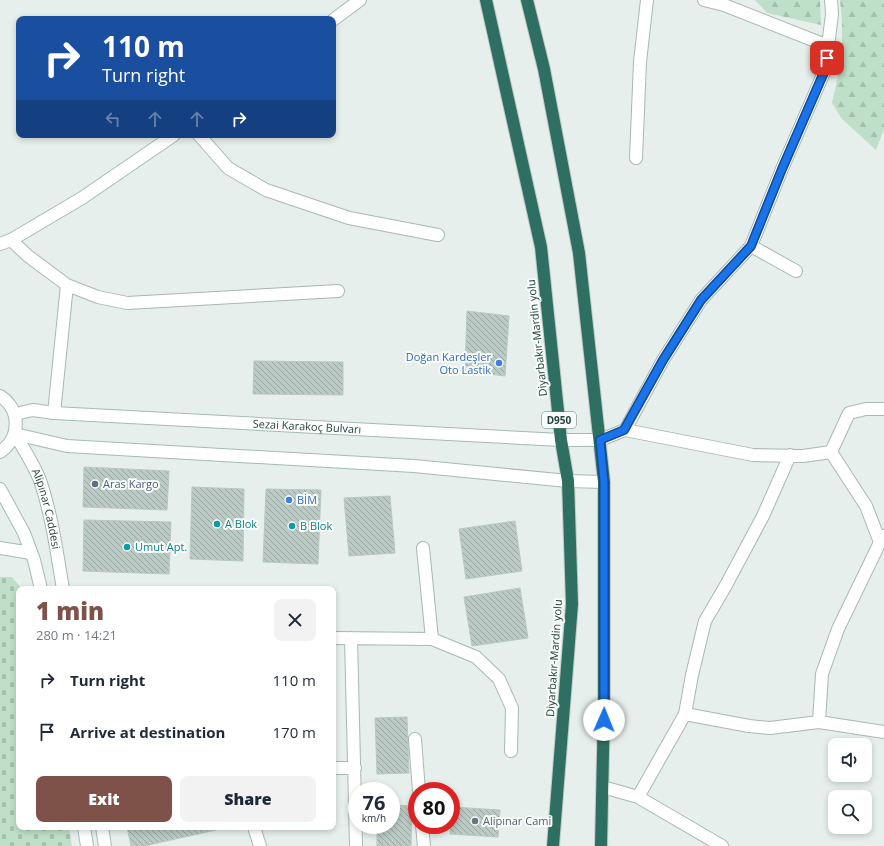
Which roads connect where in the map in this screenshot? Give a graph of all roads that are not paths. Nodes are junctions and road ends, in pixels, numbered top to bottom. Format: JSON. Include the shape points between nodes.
{"nodes":[{"id":1,"x":360,"y":0,"type":"edge"},
{"id":2,"x":486,"y":0,"type":"edge"},
{"id":3,"x":527,"y":0,"type":"edge"},
{"id":4,"x":647,"y":0,"type":"edge"},
{"id":5,"x":704,"y":0,"type":"edge"},
{"id":6,"x":831,"y":0,"type":"edge"},
{"id":7,"x":336,"y":18,"type":"edge"},
{"id":8,"x":828,"y":46,"type":"junction"},
{"id":9,"x":170,"y":138,"type":"edge"},
{"id":10,"x":202,"y":138,"type":"edge"},
{"id":11,"x":636,"y":158,"type":"dead end"},
{"id":12,"x":438,"y":235,"type":"dead end"},
{"id":13,"x":6,"y":242,"type":"edge"},
{"id":14,"x":751,"y":246,"type":"junction"},
{"id":15,"x":796,"y":271,"type":"dead end"},
{"id":16,"x":67,"y":285,"type":"junction"},
{"id":17,"x":338,"y":291,"type":"dead end"},
{"id":18,"x":0,"y":396,"type":"edge"},
{"id":19,"x":884,"y":409,"type":"edge"},
{"id":20,"x":54,"y":413,"type":"junction"},
{"id":21,"x":15,"y":414,"type":"junction"},
{"id":22,"x":624,"y":430,"type":"junction"},
{"id":23,"x":15,"y":434,"type":"junction"},
{"id":24,"x":561,"y":440,"type":"junction"},
{"id":25,"x":600,"y":440,"type":"junction"},
{"id":26,"x":0,"y":452,"type":"edge"},
{"id":27,"x":831,"y":452,"type":"junction"},
{"id":28,"x":790,"y":456,"type":"junction"},
{"id":29,"x":568,"y":481,"type":"junction"},
{"id":30,"x":604,"y":482,"type":"junction"},
{"id":31,"x":0,"y":489,"type":"edge"},
{"id":32,"x":882,"y":539,"type":"edge"},
{"id":33,"x":0,"y":548,"type":"edge"},
{"id":34,"x":424,"y":548,"type":"dead end"},
{"id":35,"x":31,"y":552,"type":"junction"},
{"id":36,"x":40,"y":586,"type":"edge"},
{"id":37,"x":63,"y":586,"type":"edge"},
{"id":38,"x":336,"y":638,"type":"edge"},
{"id":39,"x":351,"y":638,"type":"junction"},
{"id":40,"x":432,"y":639,"type":"junction"},
{"id":41,"x":685,"y":714,"type":"junction"},
{"id":42,"x":819,"y":722,"type":"junction"},
{"id":43,"x":884,"y":732,"type":"edge"},
{"id":44,"x":415,"y":739,"type":"dead end"},
{"id":45,"x":511,"y":750,"type":"dead end"},
{"id":46,"x":336,"y":768,"type":"edge"},
{"id":47,"x":355,"y":768,"type":"junction"},
{"id":48,"x":418,"y":782,"type":"edge"},
{"id":49,"x":603,"y":787,"type":"junction"},
{"id":50,"x":638,"y":797,"type":"junction"},
{"id":51,"x":84,"y":830,"type":"edge"},
{"id":52,"x":102,"y":830,"type":"edge"},
{"id":53,"x":255,"y":830,"type":"edge"},
{"id":54,"x":423,"y":834,"type":"edge"},
{"id":55,"x":87,"y":846,"type":"edge"},
{"id":56,"x":105,"y":846,"type":"edge"},
{"id":57,"x":260,"y":846,"type":"edge"},
{"id":58,"x":356,"y":846,"type":"edge"},
{"id":59,"x":424,"y":846,"type":"edge"},
{"id":60,"x":553,"y":846,"type":"edge"},
{"id":61,"x":601,"y":846,"type":"edge"},
{"id":62,"x":722,"y":846,"type":"edge"}],
"edges":[{"from":1,"to":7,"type":"street"},
{"from":2,"to":24,"type":"highway","name":"Diyarbakır-Mardin yolu","number":"D950","via":[[541,247]]},
{"from":3,"to":25,"type":"highway","via":[[544,69],[579,253]]},
{"from":4,"to":11,"type":"street","via":[[640,62]]},
{"from":5,"to":8,"type":"street","via":[[724,5]]},
{"from":6,"to":8,"type":"street"},
{"from":8,"to":14,"type":"street","via":[[825,70]]},
{"from":9,"to":13,"type":"street","via":[[82,198]]},
{"from":10,"to":12,"type":"street","via":[[228,168],[266,190],[349,218]]},
{"from":13,"to":16,"type":"street"},
{"from":14,"to":15,"type":"street"},
{"from":14,"to":22,"type":"street","via":[[701,300],[663,360]]},
{"from":16,"to":17,"type":"street","via":[[98,297],[127,303]]},
{"from":16,"to":20,"type":"street"},
{"from":18,"to":21,"type":"street","via":[[11,406]]},
{"from":19,"to":27,"type":"street","via":[[866,409],[849,413]]},
{"from":20,"to":21,"type":"street","name":"Sezai Karakoç Bulvarı","via":[[33,410]]},
{"from":20,"to":24,"type":"street","name":"Sezai Karakoç Bulvarı"},
{"from":21,"to":23,"type":"street"},
{"from":22,"to":25,"type":"street"},
{"from":22,"to":28,"type":"street","via":[[753,455]]},
{"from":23,"to":26,"type":"street","via":[[11,442]]},
{"from":23,"to":29,"type":"street","via":[[67,446],[414,466]]},
{"from":23,"to":37,"type":"street","name":"Alipınar Caddesi","via":[[41,482],[55,536]]},
{"from":24,"to":25,"type":"street","name":"Sezai Karakoç Bulvarı"},
{"from":24,"to":29,"type":"highway","name":"Diyarbakır-Mardin yolu","number":"D950"},
{"from":25,"to":30,"type":"highway"},
{"from":27,"to":28,"type":"street"},
{"from":27,"to":32,"type":"street","via":[[866,506]]},
{"from":28,"to":41,"type":"street","via":[[763,516],[704,621]]},
{"from":29,"to":30,"type":"street"},
{"from":29,"to":60,"type":"highway","name":"Diyarbakır-Mardin yolu","number":"D950","via":[[572,604]]},
{"from":30,"to":49,"type":"highway"},
{"from":31,"to":35,"type":"street","via":[[24,533]]},
{"from":32,"to":42,"type":"street","via":[[838,629],[822,674]]},
{"from":33,"to":35,"type":"street"},
{"from":34,"to":40,"type":"street"},
{"from":35,"to":36,"type":"street"},
{"from":38,"to":39,"type":"street"},
{"from":39,"to":40,"type":"street"},
{"from":39,"to":47,"type":"street"},
{"from":40,"to":45,"type":"street","via":[[476,657],[499,679],[512,708]]},
{"from":41,"to":42,"type":"street","via":[[770,728]]},
{"from":41,"to":50,"type":"street"},
{"from":42,"to":43,"type":"street"},
{"from":44,"to":48,"type":"street"},
{"from":46,"to":47,"type":"street"},
{"from":47,"to":58,"type":"street"},
{"from":49,"to":50,"type":"street"},
{"from":49,"to":61,"type":"highway"},
{"from":50,"to":62,"type":"street"},
{"from":51,"to":55,"type":"street"},
{"from":52,"to":56,"type":"street"},
{"from":53,"to":57,"type":"street"},
{"from":54,"to":59,"type":"street"}]}
